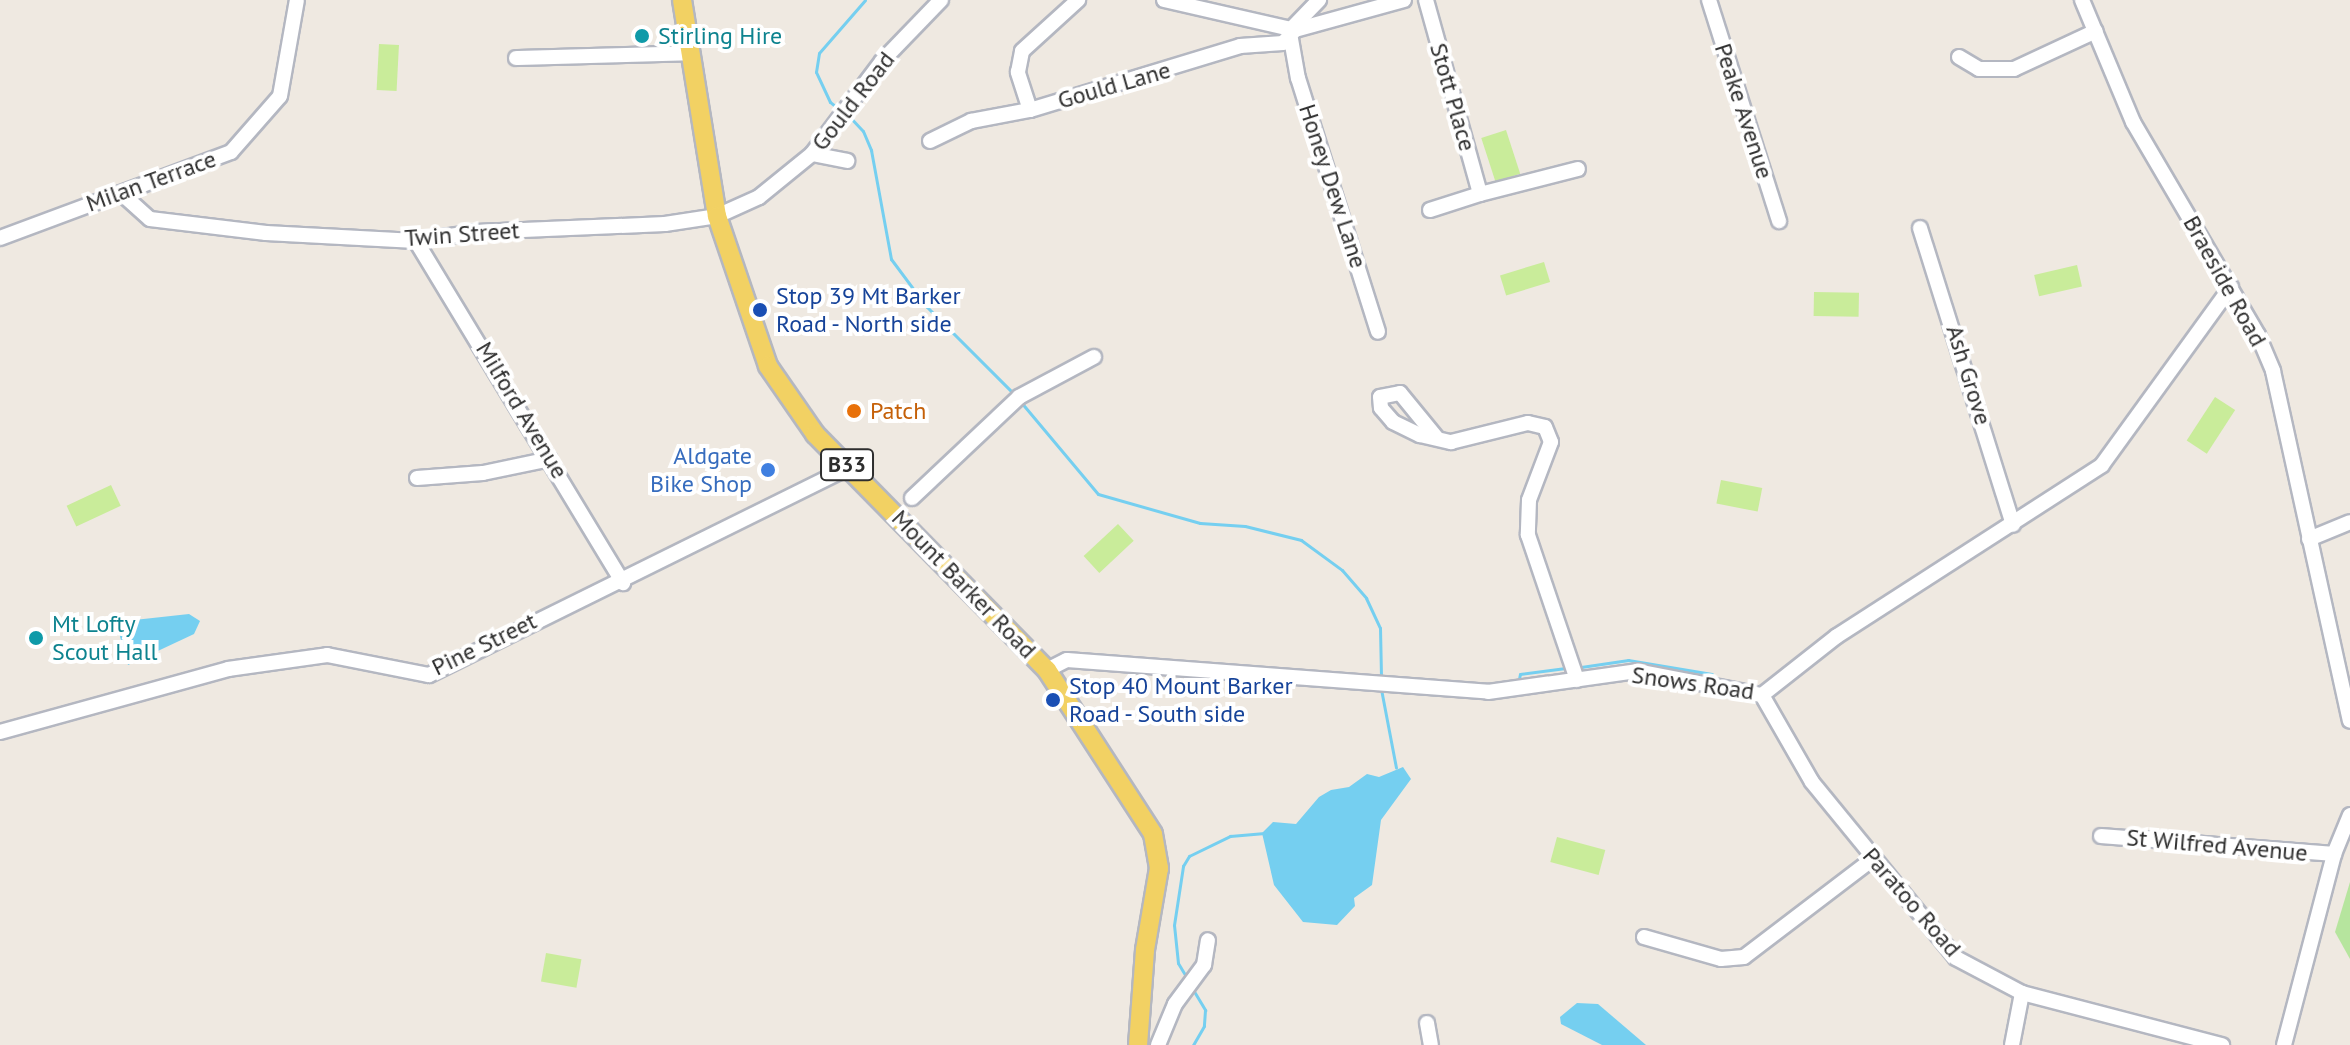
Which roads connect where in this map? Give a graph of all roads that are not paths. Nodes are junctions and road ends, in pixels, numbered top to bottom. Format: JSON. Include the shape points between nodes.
{"nodes":[{"id":1,"x":297,"y":0,"type":"edge"},
{"id":2,"x":682,"y":0,"type":"edge"},
{"id":3,"x":941,"y":0,"type":"edge"},
{"id":4,"x":1078,"y":0,"type":"edge"},
{"id":5,"x":1164,"y":0,"type":"edge"},
{"id":6,"x":1319,"y":0,"type":"edge"},
{"id":7,"x":1404,"y":0,"type":"edge"},
{"id":8,"x":1426,"y":0,"type":"edge"},
{"id":9,"x":1709,"y":0,"type":"edge"},
{"id":10,"x":2082,"y":0,"type":"edge"},
{"id":11,"x":2096,"y":31,"type":"junction"},
{"id":12,"x":1292,"y":33,"type":"junction"},
{"id":13,"x":691,"y":53,"type":"junction"},
{"id":14,"x":1959,"y":57,"type":"dead end"},
{"id":15,"x":516,"y":58,"type":"dead end"},
{"id":16,"x":1030,"y":110,"type":"junction"},
{"id":17,"x":930,"y":141,"type":"dead end"},
{"id":18,"x":812,"y":154,"type":"junction"},
{"id":19,"x":847,"y":161,"type":"dead end"},
{"id":20,"x":1578,"y":169,"type":"dead end"},
{"id":21,"x":121,"y":193,"type":"junction"},
{"id":22,"x":1480,"y":194,"type":"junction"},
{"id":23,"x":1430,"y":210,"type":"dead end"},
{"id":24,"x":717,"y":216,"type":"junction"},
{"id":25,"x":1779,"y":221,"type":"dead end"},
{"id":26,"x":1920,"y":228,"type":"dead end"},
{"id":27,"x":0,"y":238,"type":"edge"},
{"id":28,"x":416,"y":241,"type":"junction"},
{"id":29,"x":2231,"y":287,"type":"junction"},
{"id":30,"x":1378,"y":332,"type":"dead end"},
{"id":31,"x":1094,"y":357,"type":"dead end"},
{"id":32,"x":1436,"y":437,"type":"dead end"},
{"id":33,"x":550,"y":459,"type":"junction"},
{"id":34,"x":849,"y":467,"type":"junction"},
{"id":35,"x":417,"y":478,"type":"dead end"},
{"id":36,"x":912,"y":498,"type":"dead end"},
{"id":37,"x":2350,"y":522,"type":"edge"},
{"id":38,"x":2013,"y":525,"type":"junction"},
{"id":39,"x":2309,"y":539,"type":"junction"},
{"id":40,"x":623,"y":583,"type":"junction"},
{"id":41,"x":1047,"y":670,"type":"junction"},
{"id":42,"x":1577,"y":680,"type":"junction"},
{"id":43,"x":1762,"y":695,"type":"junction"},
{"id":44,"x":2350,"y":721,"type":"edge"},
{"id":45,"x":0,"y":732,"type":"edge"},
{"id":46,"x":2350,"y":815,"type":"edge"},
{"id":47,"x":2101,"y":836,"type":"dead end"},
{"id":48,"x":2334,"y":854,"type":"junction"},
{"id":49,"x":1874,"y":858,"type":"junction"},
{"id":50,"x":1644,"y":937,"type":"dead end"},
{"id":51,"x":1208,"y":940,"type":"dead end"},
{"id":52,"x":2022,"y":993,"type":"junction"},
{"id":53,"x":1427,"y":1023,"type":"dead end"},
{"id":54,"x":1138,"y":1045,"type":"edge"},
{"id":55,"x":1158,"y":1045,"type":"edge"},
{"id":56,"x":1431,"y":1045,"type":"edge"},
{"id":57,"x":2012,"y":1045,"type":"edge"},
{"id":58,"x":2222,"y":1045,"type":"edge"},
{"id":59,"x":2284,"y":1045,"type":"edge"}],
"edges":[{"from":1,"to":21,"type":"street","name":"Milan Terrace","via":[[280,96],[231,152]]},
{"from":2,"to":13,"type":"main road","name":"Mount Barker Road","number":"B33"},
{"from":3,"to":18,"type":"street","name":"Gould Road","via":[[882,61]]},
{"from":4,"to":16,"type":"street","via":[[1022,51],[1018,72]]},
{"from":5,"to":12,"type":"street"},
{"from":6,"to":12,"type":"street"},
{"from":7,"to":12,"type":"street"},
{"from":8,"to":22,"type":"street","name":"Stott Place"},
{"from":9,"to":25,"type":"street","name":"Peake Avenue"},
{"from":10,"to":11,"type":"street","name":"Braeside Road"},
{"from":11,"to":14,"type":"street","via":[[2014,69],[1979,69]]},
{"from":11,"to":29,"type":"street","name":"Braeside Road","via":[[2133,122]]},
{"from":12,"to":16,"type":"street","name":"Gould Lane"},
{"from":12,"to":30,"type":"street","name":"Honey Dew Lane","via":[[1298,78]]},
{"from":13,"to":15,"type":"street"},
{"from":13,"to":24,"type":"main road","name":"Mount Barker Road","number":"B33"},
{"from":16,"to":17,"type":"street","name":"Gould Lane","via":[[971,121]]},
{"from":18,"to":19,"type":"street"},
{"from":18,"to":24,"type":"street","name":"Gould Road","via":[[759,197]]},
{"from":20,"to":22,"type":"street"},
{"from":21,"to":27,"type":"street","name":"Milan Terrace"},
{"from":21,"to":28,"type":"street","name":"Twin Street","via":[[150,219],[266,233]]},
{"from":22,"to":23,"type":"street"},
{"from":24,"to":28,"type":"street","name":"Twin Street","via":[[665,224],[476,232]]},
{"from":24,"to":34,"type":"main road","name":"Mount Barker Road","number":"B33","via":[[768,366],[799,416]]},
{"from":26,"to":38,"type":"street","name":"Ash Grove"},
{"from":28,"to":33,"type":"street","name":"Milford Avenue"},
{"from":29,"to":38,"type":"street","name":"Snows Road","via":[[2102,465]]},
{"from":29,"to":39,"type":"street","name":"Braeside Road","via":[[2273,371]]},
{"from":31,"to":36,"type":"street","via":[[1016,400]]},
{"from":32,"to":42,"type":"street","via":[[1468,441],[1528,423],[1545,427],[1551,442],[1529,500],[1528,535]]},
{"from":33,"to":35,"type":"street","via":[[483,473]]},
{"from":33,"to":40,"type":"street","name":"Milford Avenue"},
{"from":34,"to":40,"type":"street","name":"Pine Street"},
{"from":34,"to":41,"type":"main road","name":"Mount Barker Road","number":"B33"},
{"from":37,"to":39,"type":"street"},
{"from":38,"to":43,"type":"street","name":"Snows Road","via":[[1837,636]]},
{"from":39,"to":44,"type":"street","name":"Braeside Road"},
{"from":40,"to":45,"type":"street","name":"Pine Street","via":[[532,620],[429,675],[327,655],[228,669]]},
{"from":41,"to":42,"type":"street","name":"Snows Road","via":[[1067,660],[1517,692]]},
{"from":41,"to":54,"type":"main road","name":"Mount Barker Road","number":"B33","via":[[1153,834],[1159,868],[1145,950]]},
{"from":42,"to":43,"type":"street","name":"Snows Road","via":[[1637,671]]},
{"from":43,"to":49,"type":"street","name":"Paratoo Road","via":[[1812,782]]},
{"from":46,"to":48,"type":"street"},
{"from":47,"to":48,"type":"street","name":"St Wilfred Avenue"},
{"from":48,"to":59,"type":"street"},
{"from":49,"to":50,"type":"street","via":[[1744,957],[1721,959]]},
{"from":49,"to":52,"type":"street","name":"Paratoo Road","via":[[1956,958]]},
{"from":51,"to":55,"type":"street","via":[[1204,965]]},
{"from":52,"to":57,"type":"street"},
{"from":52,"to":58,"type":"street","name":"Paratoo Road"},
{"from":53,"to":56,"type":"street"}]}
